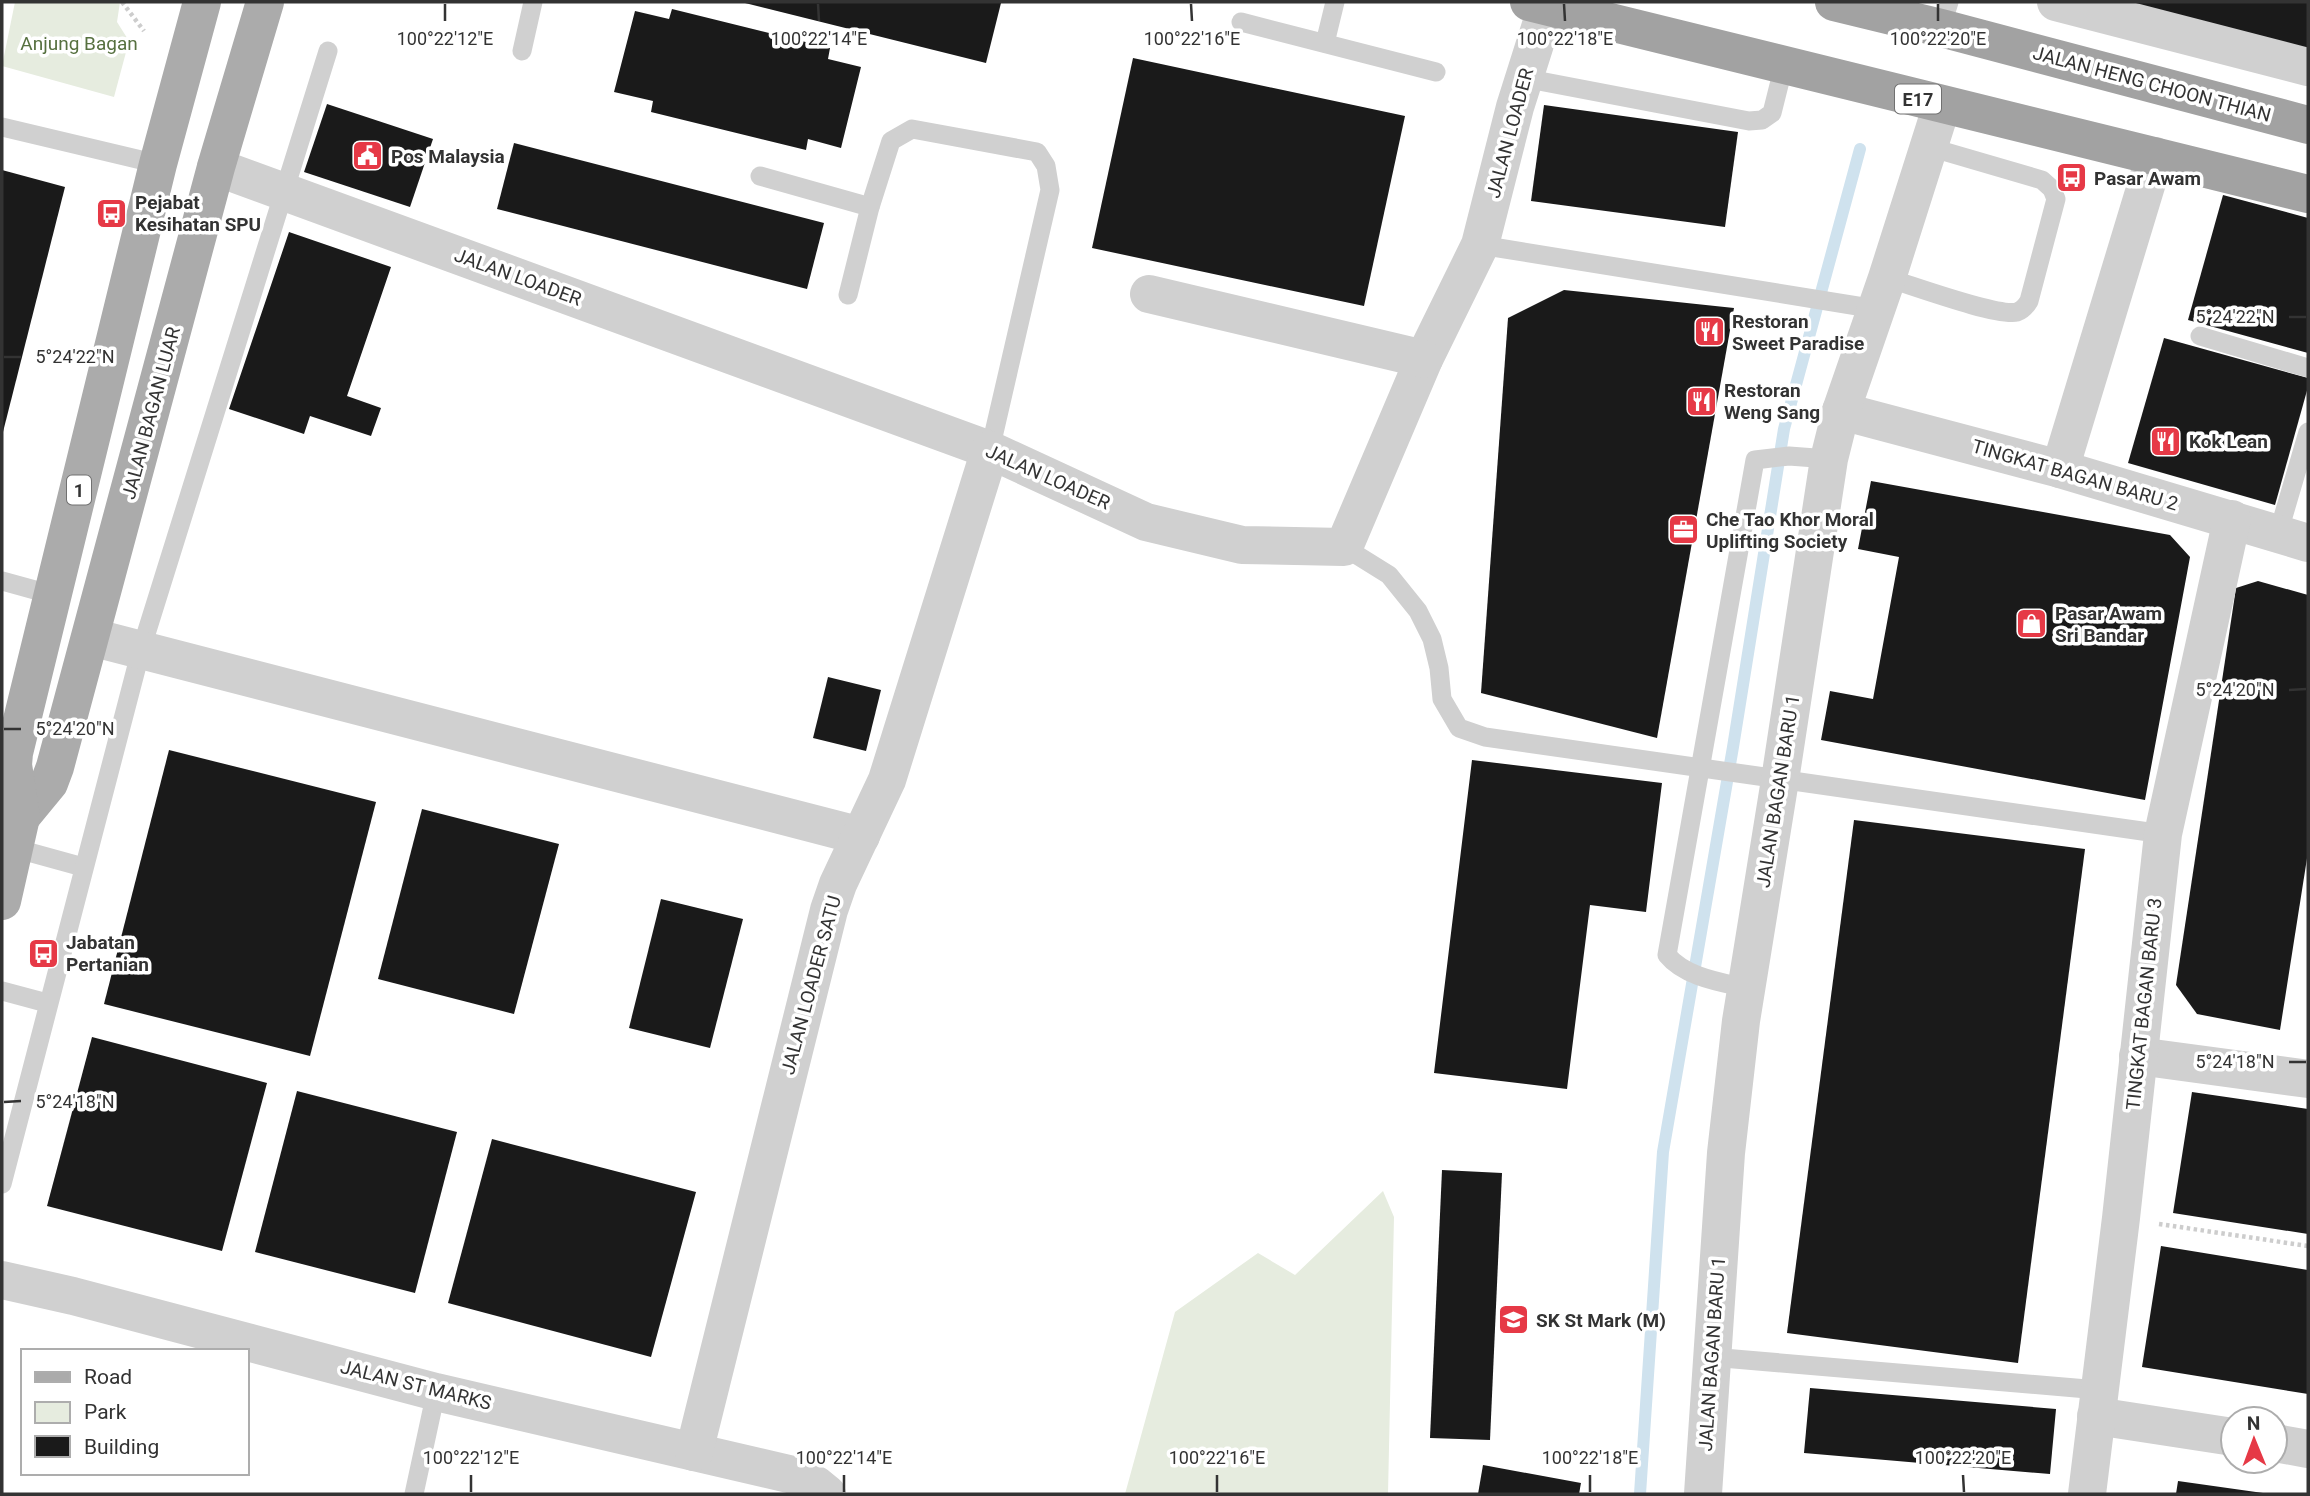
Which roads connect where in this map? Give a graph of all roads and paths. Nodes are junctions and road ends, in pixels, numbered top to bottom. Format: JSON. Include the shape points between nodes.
{"nodes":[{"id":1,"x":122,"y":2,"type":"edge"},
{"id":2,"x":202,"y":2,"type":"edge"},
{"id":3,"x":265,"y":2,"type":"edge"},
{"id":4,"x":533,"y":2,"type":"edge"},
{"id":5,"x":1335,"y":2,"type":"edge"},
{"id":6,"x":2056,"y":2,"type":"edge"},
{"id":7,"x":1538,"y":4,"type":"edge"},
{"id":8,"x":1857,"y":5,"type":"edge"},
{"id":9,"x":1945,"y":15,"type":"edge"},
{"id":10,"x":1241,"y":22,"type":"dead end"},
{"id":11,"x":144,"y":31,"type":"dead end"},
{"id":12,"x":1325,"y":43,"type":"junction"},
{"id":13,"x":328,"y":51,"type":"dead end"},
{"id":14,"x":522,"y":51,"type":"dead end"},
{"id":15,"x":1784,"y":65,"type":"junction"},
{"id":16,"x":2308,"y":66,"type":"edge"},
{"id":17,"x":1436,"y":72,"type":"dead end"},
{"id":18,"x":1524,"y":78,"type":"junction"},
{"id":19,"x":1942,"y":105,"type":"junction"},
{"id":20,"x":2308,"y":125,"type":"edge"},
{"id":21,"x":2,"y":127,"type":"edge"},
{"id":22,"x":1929,"y":147,"type":"junction"},
{"id":23,"x":2155,"y":156,"type":"junction"},
{"id":24,"x":158,"y":164,"type":"junction"},
{"id":25,"x":216,"y":167,"type":"junction"},
{"id":26,"x":760,"y":176,"type":"dead end"},
{"id":27,"x":284,"y":191,"type":"junction"},
{"id":28,"x":2308,"y":194,"type":"edge"},
{"id":29,"x":870,"y":207,"type":"junction"},
{"id":30,"x":1480,"y":245,"type":"junction"},
{"id":31,"x":1149,"y":294,"type":"dead end"},
{"id":32,"x":848,"y":295,"type":"dead end"},
{"id":33,"x":1867,"y":297,"type":"junction"},
{"id":34,"x":2200,"y":336,"type":"dead end"},
{"id":35,"x":1424,"y":359,"type":"junction"},
{"id":36,"x":2308,"y":368,"type":"edge"},
{"id":37,"x":1841,"y":411,"type":"junction"},
{"id":38,"x":2308,"y":432,"type":"edge"},
{"id":39,"x":989,"y":450,"type":"junction"},
{"id":40,"x":1829,"y":459,"type":"junction"},
{"id":41,"x":2060,"y":470,"type":"junction"},
{"id":42,"x":2232,"y":519,"type":"junction"},
{"id":43,"x":2293,"y":539,"type":"edge"},
{"id":44,"x":1344,"y":547,"type":"junction"},
{"id":45,"x":2,"y":581,"type":"edge"},
{"id":46,"x":53,"y":595,"type":"junction"},
{"id":47,"x":91,"y":636,"type":"junction"},
{"id":48,"x":141,"y":650,"type":"junction"},
{"id":49,"x":1705,"y":769,"type":"junction"},
{"id":50,"x":1765,"y":778,"type":"junction"},
{"id":51,"x":18,"y":833,"type":"junction"},
{"id":52,"x":2163,"y":834,"type":"junction"},
{"id":53,"x":861,"y":835,"type":"junction"},
{"id":54,"x":83,"y":867,"type":"junction"},
{"id":55,"x":2,"y":901,"type":"edge"},
{"id":56,"x":1730,"y":985,"type":"junction"},
{"id":57,"x":2,"y":991,"type":"edge"},
{"id":58,"x":47,"y":1003,"type":"junction"},
{"id":59,"x":2138,"y":1056,"type":"junction"},
{"id":60,"x":2308,"y":1079,"type":"edge"},
{"id":61,"x":2,"y":1184,"type":"edge"},
{"id":62,"x":2120,"y":1218,"type":"junction"},
{"id":63,"x":2308,"y":1246,"type":"edge"},
{"id":64,"x":2,"y":1280,"type":"edge"},
{"id":65,"x":74,"y":1296,"type":"junction"},
{"id":66,"x":2,"y":1303,"type":"edge"},
{"id":67,"x":1711,"y":1357,"type":"junction"},
{"id":68,"x":436,"y":1392,"type":"junction"},
{"id":69,"x":2098,"y":1403,"type":"junction"},
{"id":70,"x":2219,"y":1433,"type":"edge"},
{"id":71,"x":2289,"y":1445,"type":"edge"},
{"id":72,"x":2308,"y":1448,"type":"edge"},
{"id":73,"x":694,"y":1452,"type":"junction"},
{"id":74,"x":414,"y":1494,"type":"edge"},
{"id":75,"x":827,"y":1494,"type":"edge"},
{"id":76,"x":1703,"y":1494,"type":"edge"},
{"id":77,"x":2087,"y":1494,"type":"edge"}],
"edges":[{"from":1,"to":11,"type":"path"},
{"from":2,"to":24,"type":"main road","name":"JALAN BAGAN LUAR","number":"1"},
{"from":3,"to":25,"type":"main road","name":"JALAN BAGAN LUAR","number":"1"},
{"from":4,"to":14,"type":"lane"},
{"from":5,"to":12,"type":"lane"},
{"from":6,"to":16,"type":"street"},
{"from":7,"to":15,"type":"highway","number":"E17"},
{"from":7,"to":18,"type":"street","name":"JALAN LOADER"},
{"from":8,"to":9,"type":"highway","name":"JALAN HENG CHOON THIAN"},
{"from":9,"to":20,"type":"highway","name":"JALAN HENG CHOON THIAN"},
{"from":10,"to":12,"type":"lane"},
{"from":12,"to":17,"type":"lane"},
{"from":13,"to":27,"type":"lane"},
{"from":15,"to":18,"type":"lane","via":[[1772,113],[1749,121]]},
{"from":15,"to":19,"type":"highway","number":"E17"},
{"from":18,"to":30,"type":"street","name":"JALAN LOADER"},
{"from":19,"to":22,"type":"street","name":"JALAN BAGAN BARU 1"},
{"from":19,"to":23,"type":"highway","number":"E17"},
{"from":21,"to":24,"type":"lane"},
{"from":22,"to":33,"type":"street","name":"JALAN BAGAN BARU 1"},
{"from":22,"to":33,"type":"lane","via":[[2042,180],[2052,189],[2056,200],[2029,301],[2016,312]]},
{"from":23,"to":28,"type":"highway","number":"E17"},
{"from":23,"to":41,"type":"street"},
{"from":24,"to":46,"type":"main road","name":"JALAN BAGAN LUAR","number":"1"},
{"from":25,"to":27,"type":"street","name":"JALAN LOADER"},
{"from":25,"to":47,"type":"main road","name":"JALAN BAGAN LUAR","number":"1"},
{"from":26,"to":29,"type":"lane"},
{"from":27,"to":39,"type":"street","name":"JALAN LOADER"},
{"from":27,"to":48,"type":"lane"},
{"from":29,"to":32,"type":"lane"},
{"from":29,"to":39,"type":"lane","via":[[891,141],[912,129],[1037,152],[1046,166],[1050,190]]},
{"from":30,"to":33,"type":"lane","via":[[1800,297]]},
{"from":30,"to":35,"type":"street","name":"JALAN LOADER"},
{"from":31,"to":35,"type":"street"},
{"from":33,"to":37,"type":"street","name":"JALAN BAGAN BARU 1"},
{"from":34,"to":36,"type":"lane"},
{"from":35,"to":44,"type":"street","name":"JALAN LOADER"},
{"from":37,"to":40,"type":"street","name":"JALAN BAGAN BARU 1"},
{"from":37,"to":41,"type":"street","name":"TINGKAT BAGAN BARU 2"},
{"from":38,"to":43,"type":"lane"},
{"from":39,"to":44,"type":"street","name":"JALAN LOADER","via":[[1146,522],[1242,545]]},
{"from":39,"to":53,"type":"street","name":"JALAN LOADER SATU","via":[[887,780]]},
{"from":40,"to":49,"type":"lane","via":[[1789,456],[1755,460]]},
{"from":40,"to":50,"type":"street","name":"JALAN BAGAN BARU 1"},
{"from":41,"to":42,"type":"street","name":"TINGKAT BAGAN BARU 2"},
{"from":42,"to":43,"type":"street","name":"TINGKAT BAGAN BARU 2"},
{"from":42,"to":52,"type":"street","name":"TINGKAT BAGAN BARU 3"},
{"from":44,"to":49,"type":"lane","via":[[1389,575],[1418,611],[1432,639],[1442,699],[1459,728],[1486,737]]},
{"from":45,"to":46,"type":"lane"},
{"from":46,"to":51,"type":"main road","name":"JALAN BAGAN LUAR","number":"1","via":[[14,753]]},
{"from":47,"to":48,"type":"street"},
{"from":47,"to":51,"type":"main road","name":"JALAN BAGAN LUAR","number":"1","via":[[55,767]]},
{"from":48,"to":53,"type":"street"},
{"from":48,"to":54,"type":"lane"},
{"from":49,"to":50,"type":"lane"},
{"from":49,"to":56,"type":"lane","via":[[1667,955],[1675,964]]},
{"from":50,"to":52,"type":"lane"},
{"from":50,"to":56,"type":"street","name":"JALAN BAGAN BARU 1"},
{"from":51,"to":54,"type":"lane"},
{"from":51,"to":55,"type":"main road","name":"JALAN BAGAN LUAR","number":"1"},
{"from":52,"to":59,"type":"street","name":"TINGKAT BAGAN BARU 3"},
{"from":53,"to":73,"type":"street","name":"JALAN LOADER SATU","via":[[829,911]]},
{"from":54,"to":58,"type":"lane"},
{"from":56,"to":67,"type":"street","name":"JALAN BAGAN BARU 1","via":[[1726,1153]]},
{"from":57,"to":58,"type":"lane"},
{"from":58,"to":61,"type":"lane"},
{"from":59,"to":60,"type":"street"},
{"from":59,"to":62,"type":"street","name":"TINGKAT BAGAN BARU 3"},
{"from":62,"to":63,"type":"path"},
{"from":62,"to":69,"type":"street","name":"TINGKAT BAGAN BARU 3"},
{"from":64,"to":65,"type":"street","name":"JALAN ST MARKS"},
{"from":65,"to":66,"type":"street"},
{"from":65,"to":68,"type":"street","name":"JALAN ST MARKS"},
{"from":67,"to":69,"type":"lane"},
{"from":67,"to":76,"type":"street","name":"JALAN BAGAN BARU 1"},
{"from":68,"to":73,"type":"street","name":"JALAN ST MARKS"},
{"from":68,"to":74,"type":"lane"},
{"from":69,"to":70,"type":"street"},
{"from":69,"to":77,"type":"street","name":"TINGKAT BAGAN BARU 3"},
{"from":71,"to":72,"type":"street"},
{"from":73,"to":75,"type":"street","name":"JALAN ST MARKS","via":[[793,1475]]}]}
